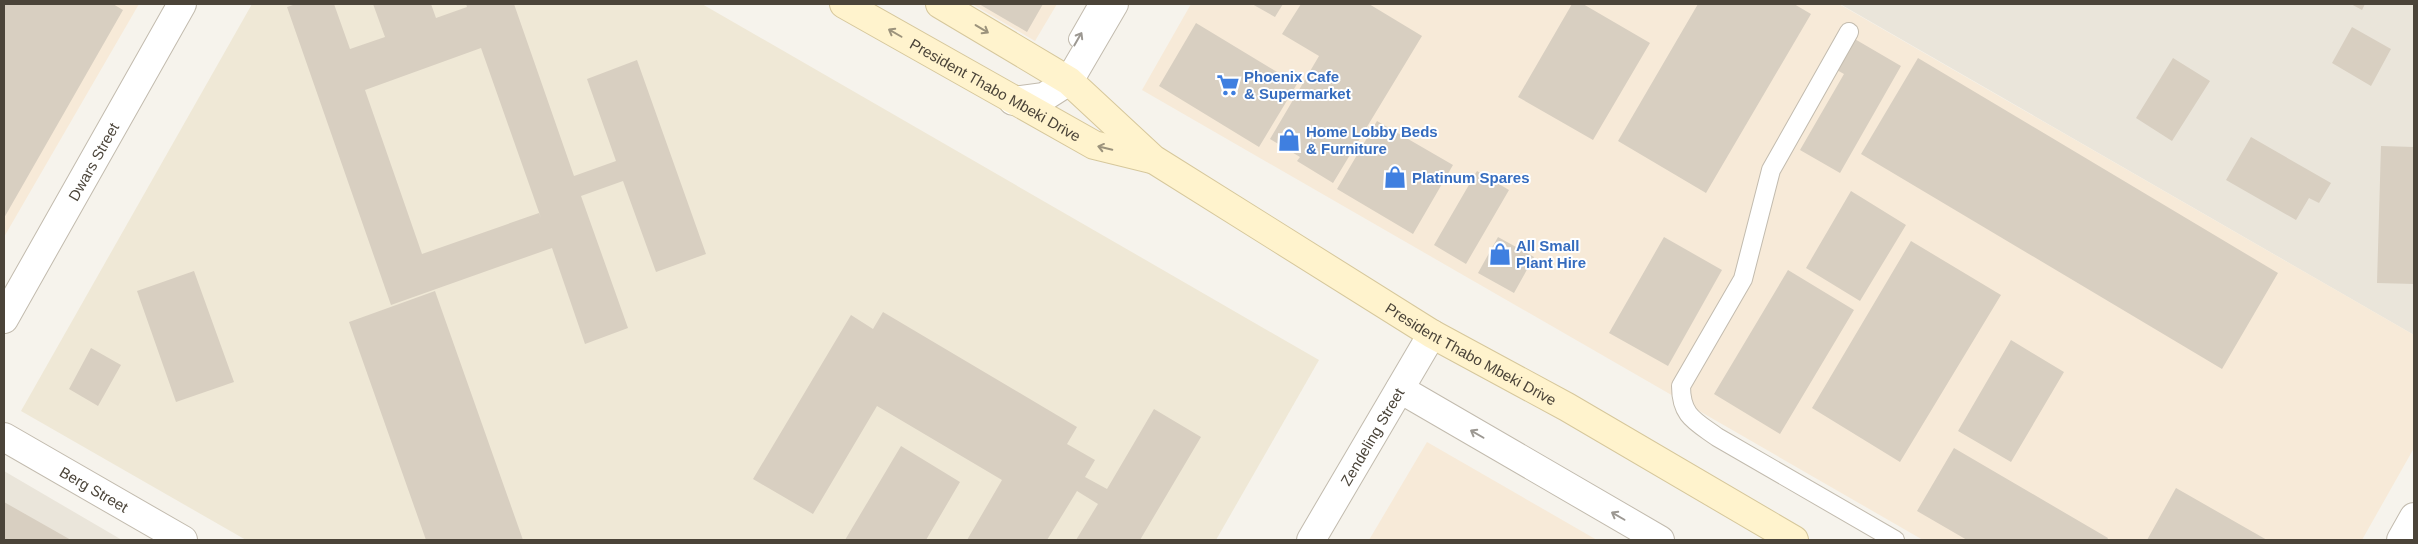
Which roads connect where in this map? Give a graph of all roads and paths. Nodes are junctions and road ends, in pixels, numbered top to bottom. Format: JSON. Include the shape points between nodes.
{"nodes":[{"id":1,"x":182,"y":4,"type":"edge"},
{"id":2,"x":844,"y":4,"type":"edge"},
{"id":3,"x":940,"y":4,"type":"edge"},
{"id":4,"x":1098,"y":4,"type":"edge"},
{"id":5,"x":1114,"y":4,"type":"edge"},
{"id":6,"x":1849,"y":32,"type":"dead end"},
{"id":7,"x":1063,"y":78,"type":"junction"},
{"id":8,"x":1013,"y":101,"type":"junction"},
{"id":9,"x":1153,"y":159,"type":"junction"},
{"id":10,"x":4,"y":319,"type":"edge"},
{"id":11,"x":1432,"y":334,"type":"junction"},
{"id":12,"x":1400,"y":389,"type":"junction"},
{"id":13,"x":4,"y":437,"type":"edge"},
{"id":14,"x":2414,"y":518,"type":"edge"},
{"id":15,"x":183,"y":540,"type":"edge"},
{"id":16,"x":1311,"y":540,"type":"edge"},
{"id":17,"x":1660,"y":540,"type":"edge"},
{"id":18,"x":1794,"y":540,"type":"edge"},
{"id":19,"x":1895,"y":540,"type":"edge"},
{"id":20,"x":2401,"y":540,"type":"edge"}],
"edges":[{"from":1,"to":10,"type":"street","name":"Dwars Street"},
{"from":8,"to":2,"type":"street","name":"President Thabo Mbeki Drive","one_way":true},
{"from":3,"to":7,"type":"street","name":"President Thabo Mbeki Drive","one_way":true},
{"from":7,"to":4,"type":"lane","one_way":true},
{"from":5,"to":7,"type":"street"},
{"from":6,"to":19,"type":"lane","via":[[1771,170],[1743,279],[1681,386],[1681,404],[1693,419],[1717,437]]},
{"from":7,"to":8,"type":"street","via":[[1044,97]]},
{"from":7,"to":9,"type":"street","name":"President Thabo Mbeki Drive"},
{"from":9,"to":8,"type":"street","name":"President Thabo Mbeki Drive","one_way":true,"via":[[1094,145]]},
{"from":9,"to":11,"type":"street","name":"President Thabo Mbeki Drive"},
{"from":11,"to":12,"type":"street","name":"Zendeling Street"},
{"from":11,"to":18,"type":"street","name":"President Thabo Mbeki Drive","via":[[1567,407]]},
{"from":12,"to":16,"type":"street","name":"Zendeling Street"},
{"from":17,"to":12,"type":"street","one_way":true},
{"from":13,"to":15,"type":"street","name":"Berg Street"},
{"from":14,"to":20,"type":"street"}]}
